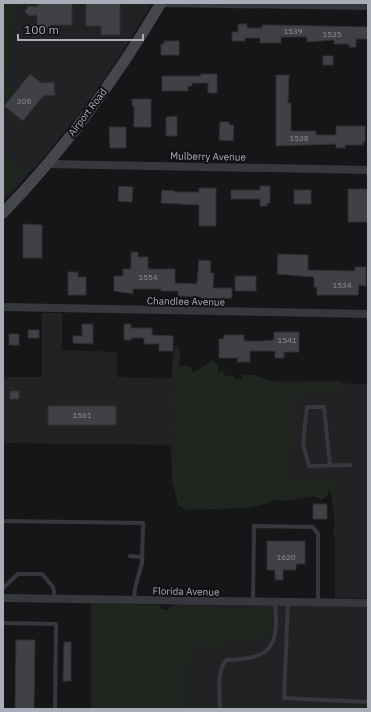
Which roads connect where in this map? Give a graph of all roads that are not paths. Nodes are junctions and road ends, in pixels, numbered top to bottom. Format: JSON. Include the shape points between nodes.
{"nodes":[{"id":1,"x":160,"y":3,"type":"edge"},
{"id":2,"x":368,"y":6,"type":"edge"},
{"id":3,"x":48,"y":164,"type":"junction"},
{"id":4,"x":368,"y":170,"type":"edge"},
{"id":5,"x":3,"y":213,"type":"edge"},
{"id":6,"x":3,"y":307,"type":"edge"},
{"id":7,"x":368,"y":314,"type":"edge"},
{"id":8,"x":330,"y":465,"type":"junction"},
{"id":9,"x":350,"y":465,"type":"dead end"},
{"id":10,"x":3,"y":520,"type":"edge"},
{"id":11,"x":130,"y":556,"type":"dead end"},
{"id":12,"x":142,"y":557,"type":"junction"},
{"id":13,"x":3,"y":588,"type":"edge"},
{"id":14,"x":3,"y":598,"type":"edge"},
{"id":15,"x":55,"y":598,"type":"junction"},
{"id":16,"x":134,"y":600,"type":"junction"},
{"id":17,"x":253,"y":602,"type":"junction"},
{"id":18,"x":275,"y":602,"type":"junction"},
{"id":19,"x":288,"y":602,"type":"junction"},
{"id":20,"x":318,"y":602,"type":"junction"},
{"id":21,"x":368,"y":603,"type":"edge"},
{"id":22,"x":3,"y":623,"type":"edge"},
{"id":23,"x":368,"y":702,"type":"edge"},
{"id":24,"x":55,"y":709,"type":"edge"},
{"id":25,"x":220,"y":709,"type":"edge"}],
"edges":[{"from":1,"to":2,"type":"street"},
{"from":1,"to":3,"type":"main road","name":"Airport Road","via":[[108,84]]},
{"from":3,"to":4,"type":"street","name":"Mulberry Avenue"},
{"from":3,"to":5,"type":"main road","name":"Airport Road"},
{"from":6,"to":7,"type":"street","name":"Chandlee Avenue"},
{"from":8,"to":8,"type":"lane","via":[[309,466],[303,444],[307,407],[324,407]]},
{"from":8,"to":9,"type":"lane"},
{"from":10,"to":12,"type":"lane","via":[[143,523]]},
{"from":11,"to":12,"type":"lane"},
{"from":12,"to":16,"type":"lane"},
{"from":13,"to":15,"type":"lane","via":[[18,574],[42,574],[53,587]]},
{"from":14,"to":15,"type":"street","name":"Florida Avenue"},
{"from":15,"to":16,"type":"street","name":"Florida Avenue"},
{"from":16,"to":17,"type":"street","name":"Florida Avenue"},
{"from":17,"to":18,"type":"street","name":"Florida Avenue"},
{"from":17,"to":20,"type":"lane","via":[[254,526],[285,526],[316,529]]},
{"from":18,"to":19,"type":"street","name":"Florida Avenue"},
{"from":18,"to":25,"type":"lane","via":[[277,625],[274,641],[267,652],[253,658],[226,660],[222,666],[219,686]]},
{"from":19,"to":20,"type":"street","name":"Florida Avenue"},
{"from":19,"to":23,"type":"lane","via":[[284,698]]},
{"from":20,"to":21,"type":"street","name":"Florida Avenue"},
{"from":22,"to":24,"type":"lane","via":[[56,624]]}]}
